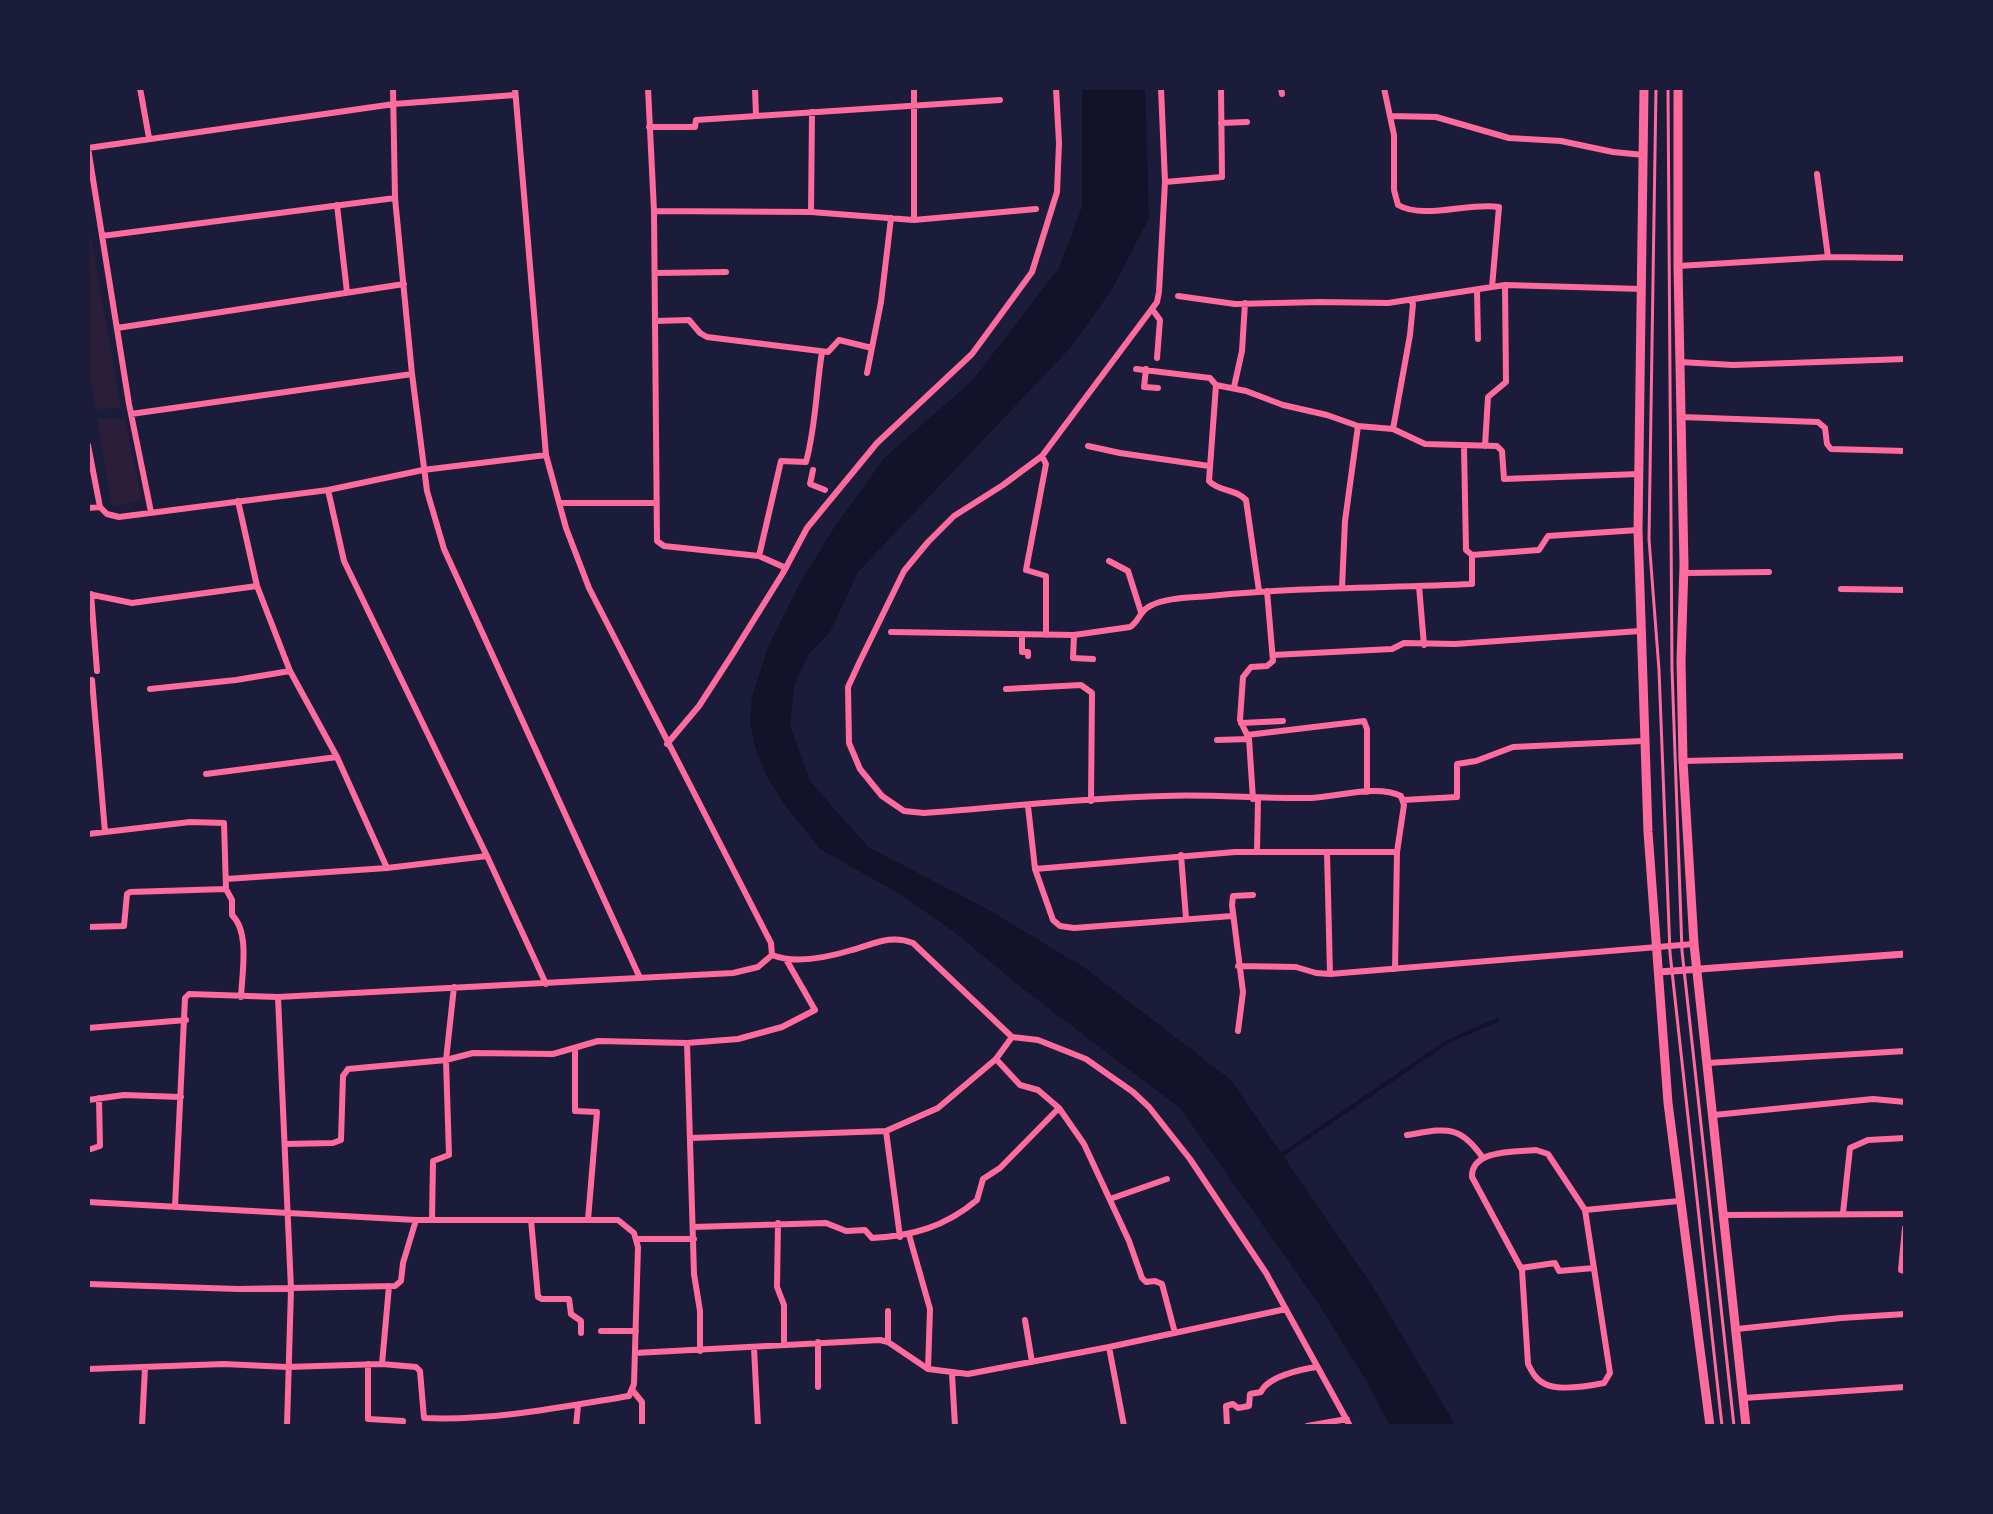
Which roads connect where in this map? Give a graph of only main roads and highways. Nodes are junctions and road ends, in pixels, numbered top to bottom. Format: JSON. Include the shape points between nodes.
{"nodes":[{"id":1,"x":1644,"y":88,"type":"edge"},
{"id":2,"x":1678,"y":88,"type":"edge"},
{"id":3,"x":1710,"y":1426,"type":"edge"},
{"id":4,"x":1746,"y":1426,"type":"edge"}],
"edges":[{"from":1,"to":3,"type":"main road","via":[[1638,530],[1643,741],[1668,1103]]},
{"from":2,"to":4,"type":"main road","via":[[1683,761],[1694,944]]}]}
